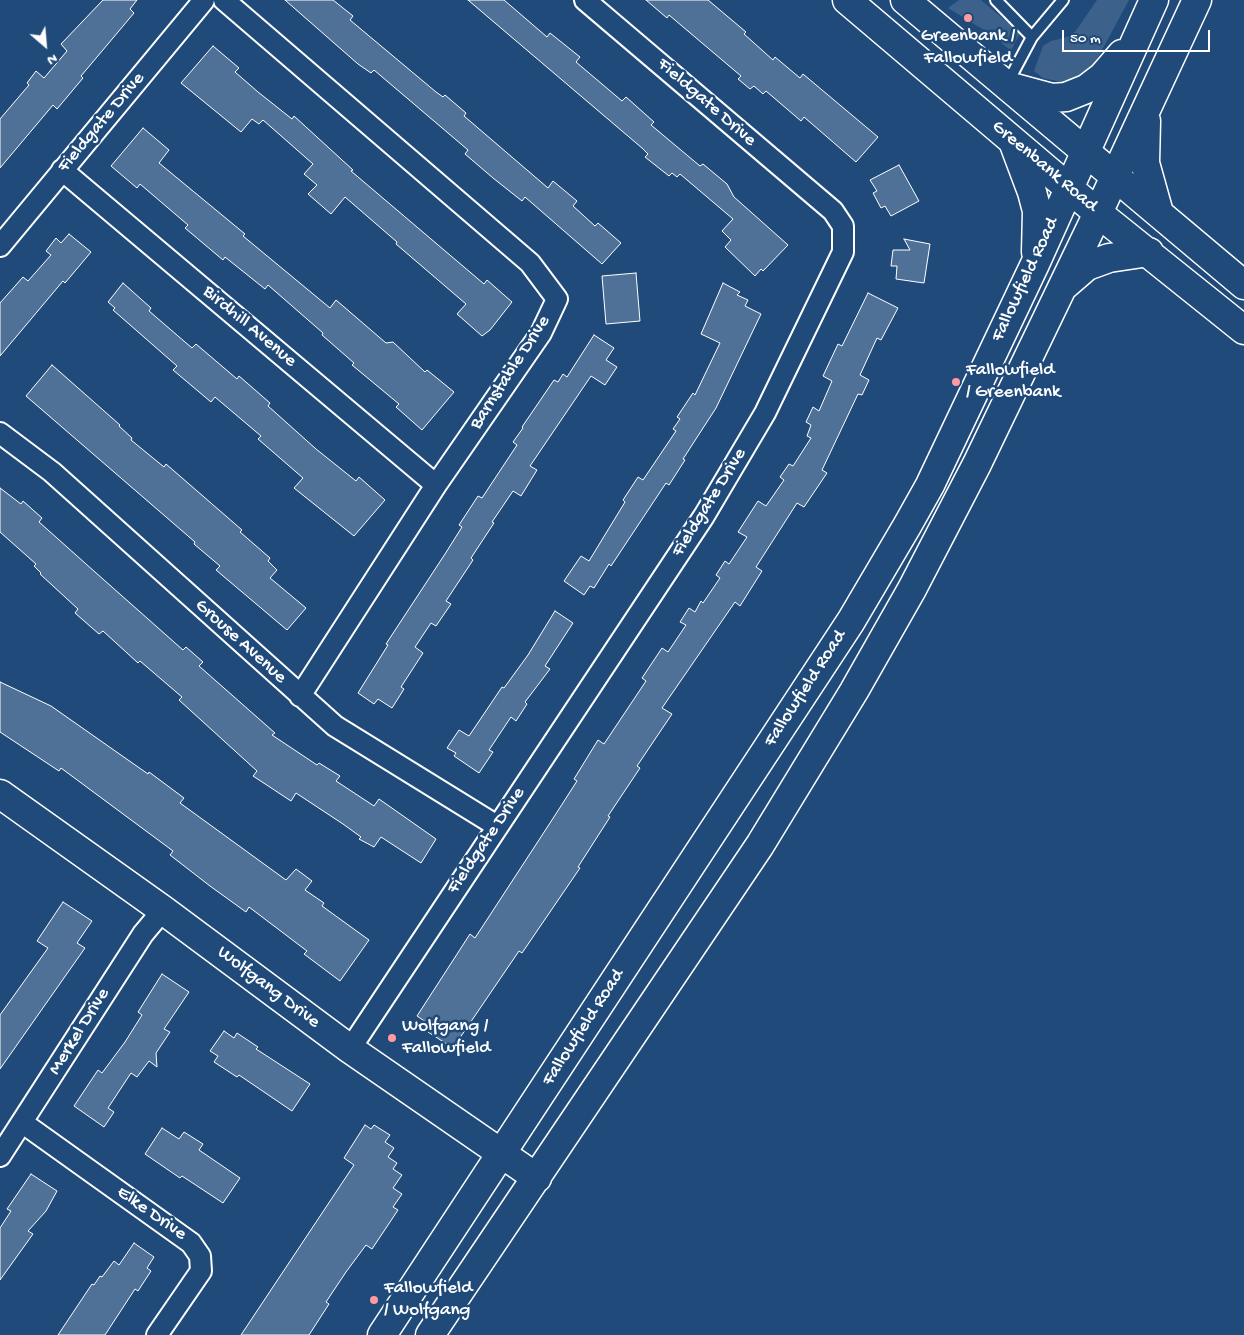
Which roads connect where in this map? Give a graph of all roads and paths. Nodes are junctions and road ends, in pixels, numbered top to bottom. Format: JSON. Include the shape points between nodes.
{"nodes":[{"id":1,"x":204,"y":0,"type":"edge"},
{"id":2,"x":224,"y":0,"type":"edge"},
{"id":3,"x":586,"y":0,"type":"edge"},
{"id":4,"x":847,"y":0,"type":"edge"},
{"id":5,"x":996,"y":0,"type":"edge"},
{"id":6,"x":1063,"y":0,"type":"edge"},
{"id":7,"x":1154,"y":0,"type":"edge"},
{"id":8,"x":1197,"y":0,"type":"edge"},
{"id":9,"x":917,"y":3,"type":"edge"},
{"id":10,"x":1032,"y":37,"type":"junction"},
{"id":11,"x":1136,"y":37,"type":"junction"},
{"id":12,"x":1006,"y":85,"type":"junction"},
{"id":13,"x":1147,"y":107,"type":"junction"},
{"id":14,"x":1012,"y":140,"type":"junction"},
{"id":15,"x":1087,"y":152,"type":"junction"},
{"id":16,"x":62,"y":170,"type":"junction"},
{"id":17,"x":1116,"y":176,"type":"junction"},
{"id":18,"x":1070,"y":187,"type":"junction"},
{"id":19,"x":1098,"y":212,"type":"junction"},
{"id":20,"x":1159,"y":213,"type":"junction"},
{"id":21,"x":0,"y":246,"type":"edge"},
{"id":22,"x":1149,"y":252,"type":"junction"},
{"id":23,"x":1035,"y":264,"type":"junction"},
{"id":24,"x":1244,"y":285,"type":"edge"},
{"id":25,"x":1062,"y":287,"type":"junction"},
{"id":26,"x":1244,"y":330,"type":"edge"},
{"id":27,"x":0,"y":433,"type":"edge"},
{"id":28,"x":436,"y":485,"type":"junction"},
{"id":29,"x":300,"y":696,"type":"junction"},
{"id":30,"x":0,"y":794,"type":"edge"},
{"id":31,"x":497,"y":826,"type":"junction"},
{"id":32,"x":163,"y":910,"type":"junction"},
{"id":33,"x":350,"y":1049,"type":"junction"},
{"id":34,"x":23,"y":1123,"type":"junction"},
{"id":35,"x":502,"y":1153,"type":"junction"},
{"id":36,"x":0,"y":1156,"type":"edge"},
{"id":37,"x":537,"y":1178,"type":"junction"},
{"id":38,"x":157,"y":1335,"type":"edge"},
{"id":39,"x":382,"y":1335,"type":"edge"},
{"id":40,"x":430,"y":1335,"type":"edge"}],
"edges":[{"from":1,"to":16,"type":"street","name":"Fieldgate Drive"},
{"from":2,"to":28,"type":"street","name":"Barnstable Drive","via":[[530,264],[557,299],[541,333]]},
{"from":3,"to":31,"type":"street","name":"Fieldgate Drive","via":[[833,211],[843,226],[843,252],[765,413],[710,507]]},
{"from":4,"to":14,"type":"main road","name":"Greenbank Road"},
{"from":5,"to":10,"type":"lane"},
{"from":6,"to":10,"type":"lane"},
{"from":7,"to":11,"type":"main road","name":"Fallowfield Road"},
{"from":8,"to":13,"type":"main road","name":"Fallowfield Road"},
{"from":9,"to":12,"type":"main road","name":"Greenbank Road"},
{"from":10,"to":12,"type":"lane"},
{"from":11,"to":12,"type":"main road","via":[[1103,76],[1086,89],[1052,98]]},
{"from":11,"to":15,"type":"main road","name":"Fallowfield Road"},
{"from":12,"to":15,"type":"main road","name":"Greenbank Road"},
{"from":13,"to":17,"type":"main road","name":"Fallowfield Road"},
{"from":13,"to":20,"type":"main road","via":[[1145,163]]},
{"from":14,"to":18,"type":"main road","name":"Greenbank Road"},
{"from":14,"to":23,"type":"main road","via":[[1037,211]]},
{"from":15,"to":17,"type":"main road","name":"Greenbank Road"},
{"from":15,"to":18,"type":"main road","name":"Fallowfield Road"},
{"from":16,"to":21,"type":"street","name":"Fieldgate Drive"},
{"from":16,"to":28,"type":"street","name":"Birdhill Avenue"},
{"from":17,"to":19,"type":"main road","name":"Fallowfield Road"},
{"from":17,"to":20,"type":"main road","name":"Greenbank Road"},
{"from":18,"to":19,"type":"main road","name":"Greenbank Road"},
{"from":18,"to":23,"type":"main road","name":"Fallowfield Road"},
{"from":19,"to":22,"type":"main road","name":"Greenbank Road"},
{"from":19,"to":25,"type":"main road","name":"Fallowfield Road"},
{"from":20,"to":24,"type":"main road","name":"Greenbank Road"},
{"from":22,"to":25,"type":"main road","via":[[1109,258],[1087,266]]},
{"from":22,"to":26,"type":"main road","name":"Greenbank Road"},
{"from":23,"to":35,"type":"main road","name":"Fallowfield Road","via":[[930,485],[880,573]]},
{"from":25,"to":37,"type":"main road","name":"Fallowfield Road","via":[[940,535],[819,751],[760,845]]},
{"from":27,"to":29,"type":"street","name":"Grouse Avenue","via":[[52,472]]},
{"from":28,"to":29,"type":"street","name":"Barnstable Drive"},
{"from":29,"to":31,"type":"street","name":"Grouse Avenue","via":[[335,726]]},
{"from":30,"to":32,"type":"main road","name":"Wolfgang Drive"},
{"from":31,"to":33,"type":"street","name":"Fieldgate Drive"},
{"from":32,"to":33,"type":"main road","name":"Wolfgang Drive"},
{"from":32,"to":34,"type":"street","name":"Merkel Drive","via":[[143,934]]},
{"from":33,"to":35,"type":"main road","name":"Wolfgang Drive"},
{"from":34,"to":36,"type":"street","name":"Merkel Drive"},
{"from":34,"to":38,"type":"street","name":"Elke Drive","via":[[191,1243],[200,1256],[201,1271]]},
{"from":35,"to":37,"type":"main road","name":"Wolfgang Drive"},
{"from":35,"to":39,"type":"main road","name":"Fallowfield Road"},
{"from":37,"to":40,"type":"main road","name":"Fallowfield Road"}]}
